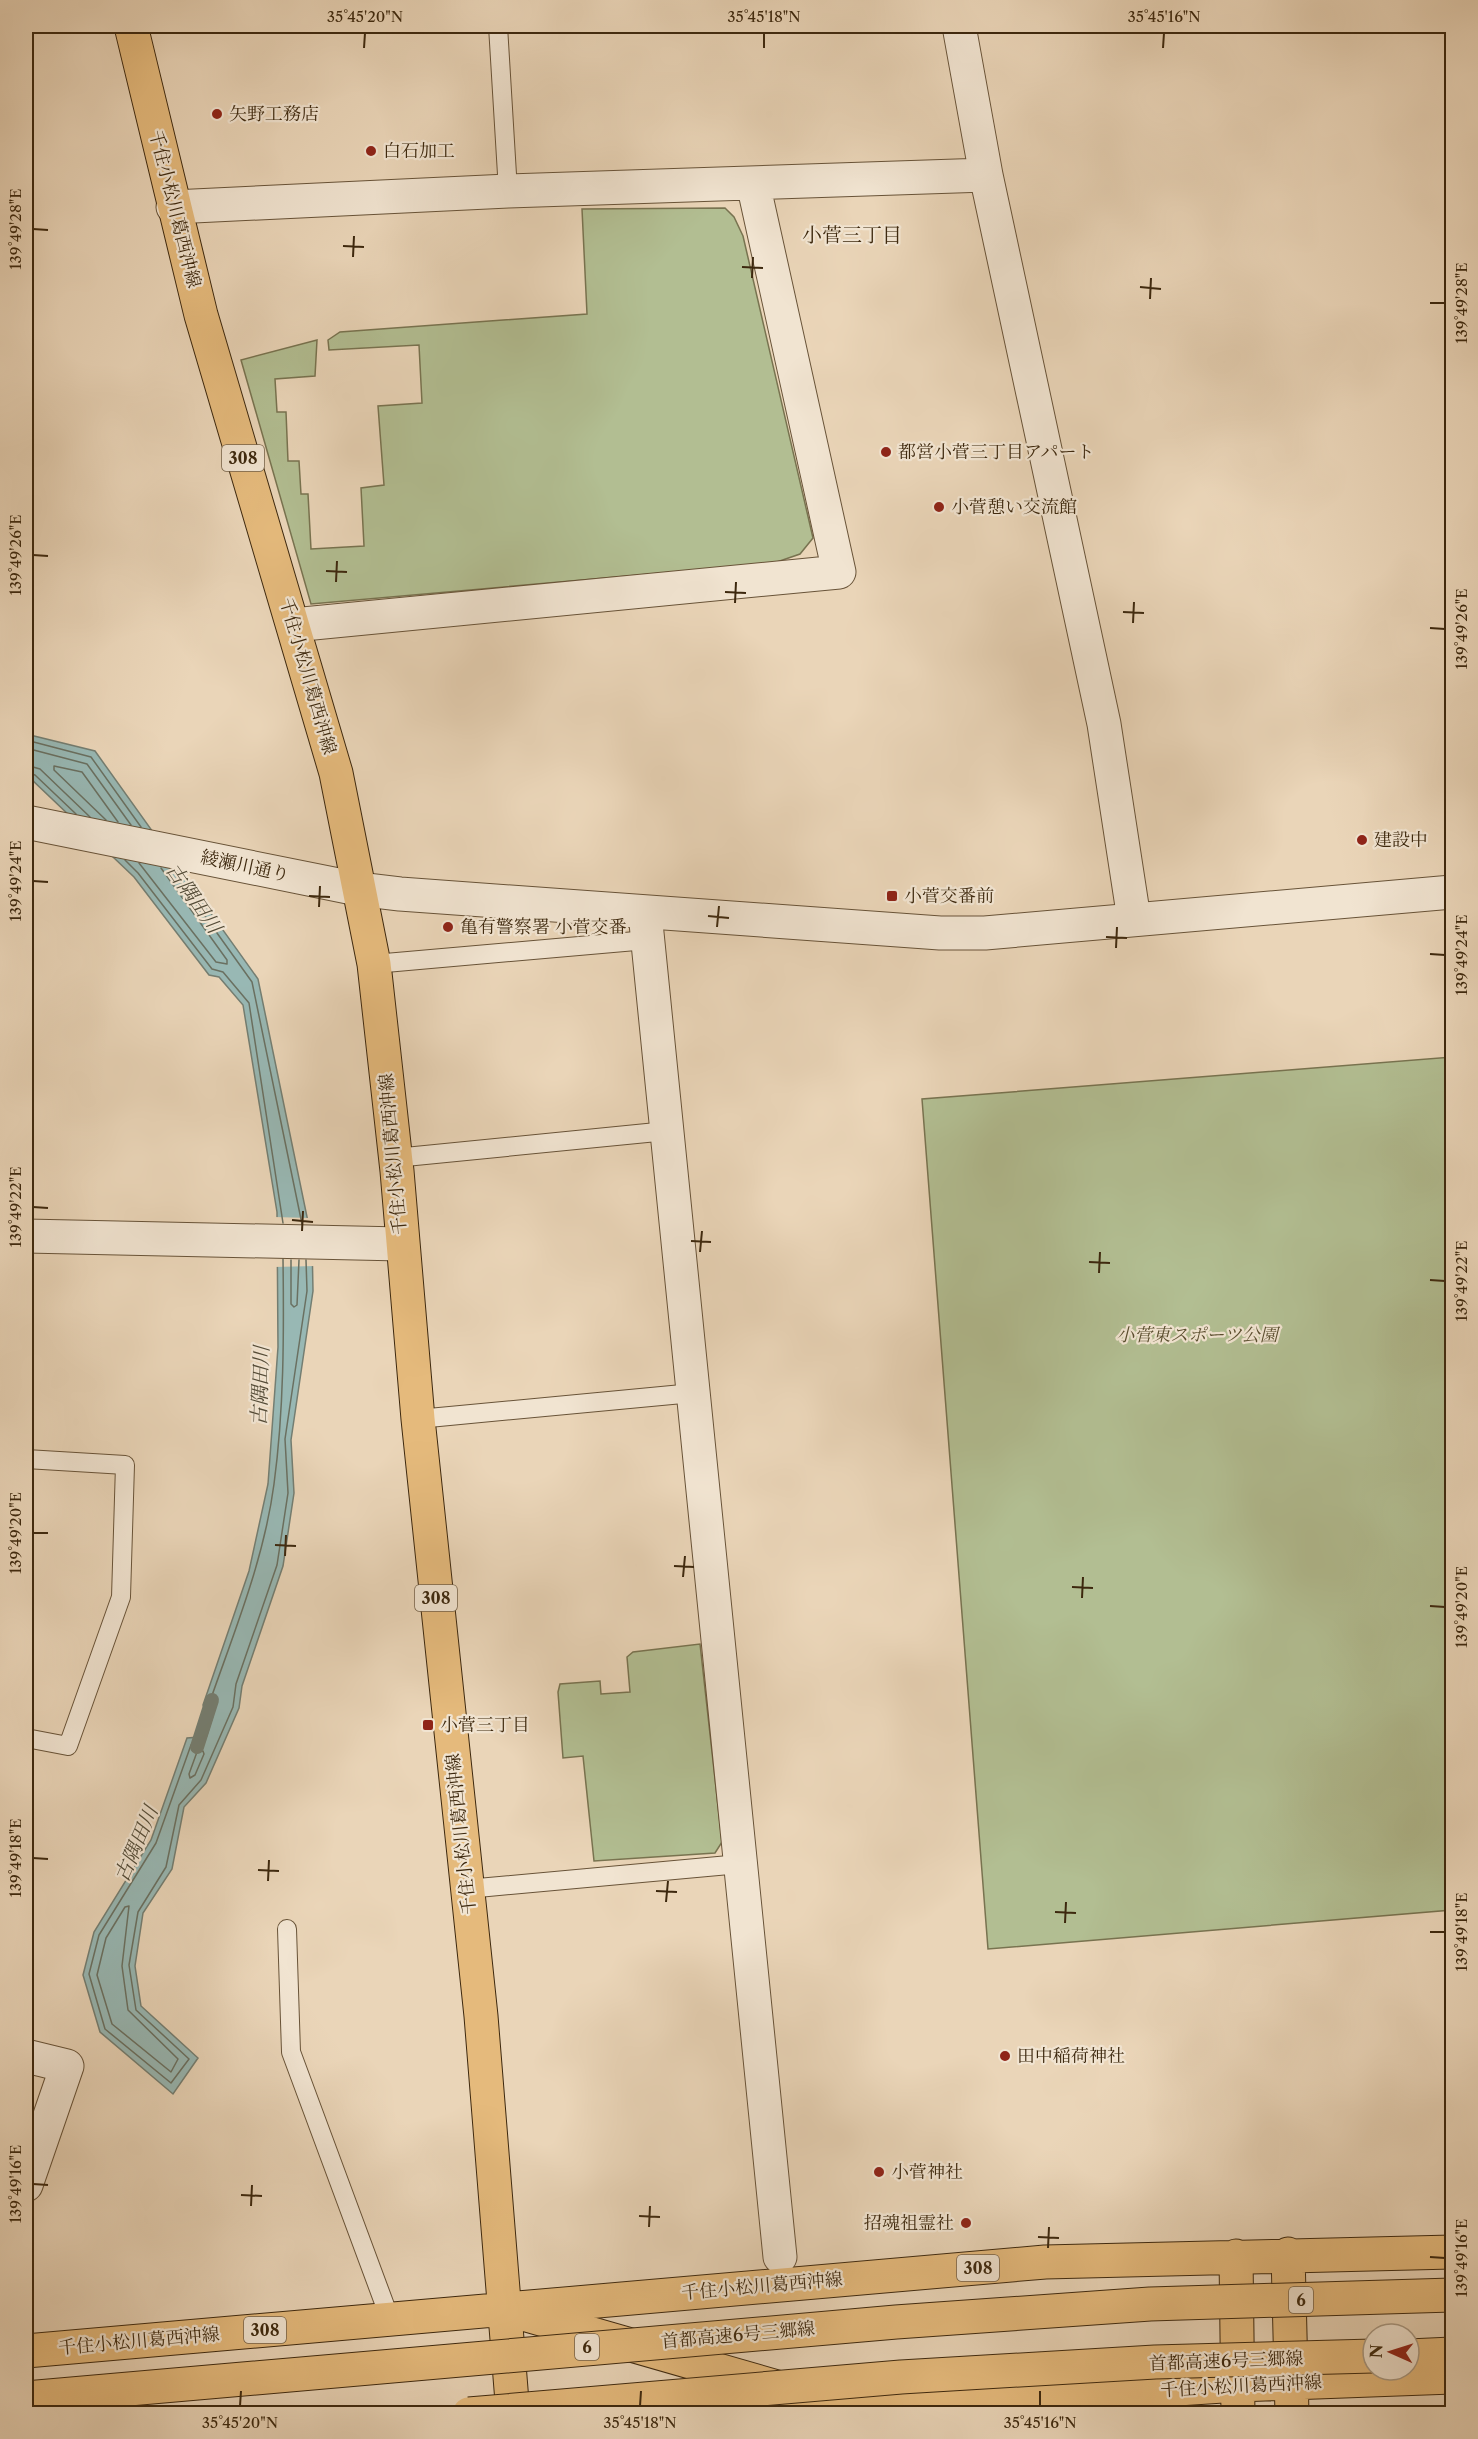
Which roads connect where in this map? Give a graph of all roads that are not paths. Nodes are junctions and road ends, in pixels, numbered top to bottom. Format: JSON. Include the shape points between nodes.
{"nodes":[{"id":1,"x":131,"y":26,"type":"edge"},
{"id":2,"x":498,"y":26,"type":"edge"},
{"id":3,"x":959,"y":26,"type":"edge"},
{"id":4,"x":986,"y":175,"type":"junction"},
{"id":5,"x":753,"y":183,"type":"junction"},
{"id":6,"x":508,"y":191,"type":"junction"},
{"id":7,"x":172,"y":207,"type":"junction"},
{"id":8,"x":293,"y":625,"type":"junction"},
{"id":9,"x":26,"y":822,"type":"edge"},
{"id":10,"x":358,"y":889,"type":"junction"},
{"id":11,"x":1452,"y":892,"type":"edge"},
{"id":12,"x":1134,"y":919,"type":"junction"},
{"id":13,"x":646,"y":927,"type":"junction"},
{"id":14,"x":374,"y":964,"type":"junction"},
{"id":15,"x":667,"y":1131,"type":"junction"},
{"id":16,"x":395,"y":1158,"type":"junction"},
{"id":17,"x":26,"y":1236,"type":"edge"},
{"id":18,"x":401,"y":1244,"type":"junction"},
{"id":19,"x":693,"y":1393,"type":"junction"},
{"id":20,"x":418,"y":1419,"type":"junction"},
{"id":21,"x":26,"y":1459,"type":"edge"},
{"id":22,"x":26,"y":1738,"type":"edge"},
{"id":23,"x":740,"y":1864,"type":"junction"},
{"id":24,"x":467,"y":1889,"type":"junction"},
{"id":25,"x":287,"y":1929,"type":"dead end"},
{"id":26,"x":26,"y":2056,"type":"edge"},
{"id":27,"x":26,"y":2185,"type":"edge"},
{"id":28,"x":1452,"y":2252,"type":"edge"},
{"id":29,"x":1288,"y":2254,"type":"junction"},
{"id":30,"x":1236,"y":2256,"type":"junction"},
{"id":31,"x":780,"y":2257,"type":"dead end"},
{"id":32,"x":1452,"y":2295,"type":"edge"},
{"id":33,"x":504,"y":2309,"type":"junction"},
{"id":34,"x":390,"y":2319,"type":"junction"},
{"id":35,"x":26,"y":2351,"type":"edge"},
{"id":36,"x":1452,"y":2354,"type":"edge"},
{"id":37,"x":1421,"y":2355,"type":"edge"},
{"id":38,"x":1361,"y":2356,"type":"edge"},
{"id":39,"x":1452,"y":2377,"type":"edge"},
{"id":40,"x":26,"y":2398,"type":"edge"},
{"id":41,"x":1292,"y":2398,"type":"edge"},
{"id":42,"x":1238,"y":2399,"type":"edge"},
{"id":43,"x":469,"y":2414,"type":"edge"},
{"id":44,"x":513,"y":2414,"type":"edge"}],
"edges":[{"from":1,"to":7,"type":"main road","name":"千住小松川葛西沖線","number":"308"},
{"from":2,"to":6,"type":"lane"},
{"from":3,"to":4,"type":"street"},
{"from":4,"to":5,"type":"street"},
{"from":4,"to":12,"type":"street","via":[[1104,724]]},
{"from":5,"to":6,"type":"street"},
{"from":5,"to":8,"type":"street","via":[[839,572]]},
{"from":6,"to":7,"type":"street"},
{"from":7,"to":8,"type":"main road","name":"千住小松川葛西沖線","number":"308"},
{"from":8,"to":10,"type":"main road","name":"千住小松川葛西沖線","number":"308","via":[[336,773]]},
{"from":9,"to":10,"type":"street","name":"綾瀬川通り"},
{"from":10,"to":13,"type":"street","name":"綾瀬川通り"},
{"from":10,"to":14,"type":"main road","name":"千住小松川葛西沖線","number":"308"},
{"from":11,"to":12,"type":"street","name":"綾瀬川通り"},
{"from":12,"to":13,"type":"street","name":"綾瀬川通り","via":[[985,933]]},
{"from":13,"to":14,"type":"lane"},
{"from":13,"to":15,"type":"street"},
{"from":14,"to":16,"type":"main road","name":"千住小松川葛西沖線","number":"308"},
{"from":15,"to":16,"type":"lane"},
{"from":15,"to":19,"type":"street"},
{"from":16,"to":18,"type":"main road","name":"千住小松川葛西沖線","number":"308"},
{"from":17,"to":18,"type":"street"},
{"from":18,"to":20,"type":"main road","name":"千住小松川葛西沖線","number":"308"},
{"from":19,"to":20,"type":"lane"},
{"from":19,"to":23,"type":"street"},
{"from":20,"to":24,"type":"main road","name":"千住小松川葛西沖線","number":"308"},
{"from":21,"to":22,"type":"lane","via":[[125,1466],[121,1597],[68,1746]]},
{"from":23,"to":24,"type":"lane"},
{"from":23,"to":31,"type":"street"},
{"from":24,"to":33,"type":"main road","name":"千住小松川葛西沖線","number":"308"},
{"from":25,"to":34,"type":"lane","via":[[291,2052]]},
{"from":26,"to":27,"type":"street","via":[[67,2066]]},
{"from":28,"to":29,"type":"main road","name":"千住小松川葛西沖線","number":"308"},
{"from":29,"to":30,"type":"main road","name":"千住小松川葛西沖線","number":"308"},
{"from":29,"to":41,"type":"main road"},
{"from":30,"to":33,"type":"main road","name":"千住小松川葛西沖線","number":"308","via":[[1045,2262]]},
{"from":30,"to":42,"type":"main road"},
{"from":32,"to":40,"type":"main road","name":"首都高速6号三郷線","number":"6","bridge":true,"via":[[1150,2304],[896,2322]]},
{"from":33,"to":34,"type":"main road","name":"千住小松川葛西沖線","number":"308"},
{"from":33,"to":42,"type":"main road","name":"千住小松川葛西沖線","number":"308","via":[[847,2407]]},
{"from":33,"to":44,"type":"main road","name":"千住小松川葛西沖線","number":"308"},
{"from":34,"to":35,"type":"main road","name":"千住小松川葛西沖線","number":"308"},
{"from":36,"to":37,"type":"main road"},
{"from":38,"to":43,"type":"main road","name":"首都高速6号三郷線","bridge":true,"via":[[1155,2362],[900,2377]]},
{"from":39,"to":41,"type":"main road","name":"千住小松川葛西沖線","number":"308"},
{"from":41,"to":42,"type":"main road","name":"千住小松川葛西沖線","number":"308"}]}
